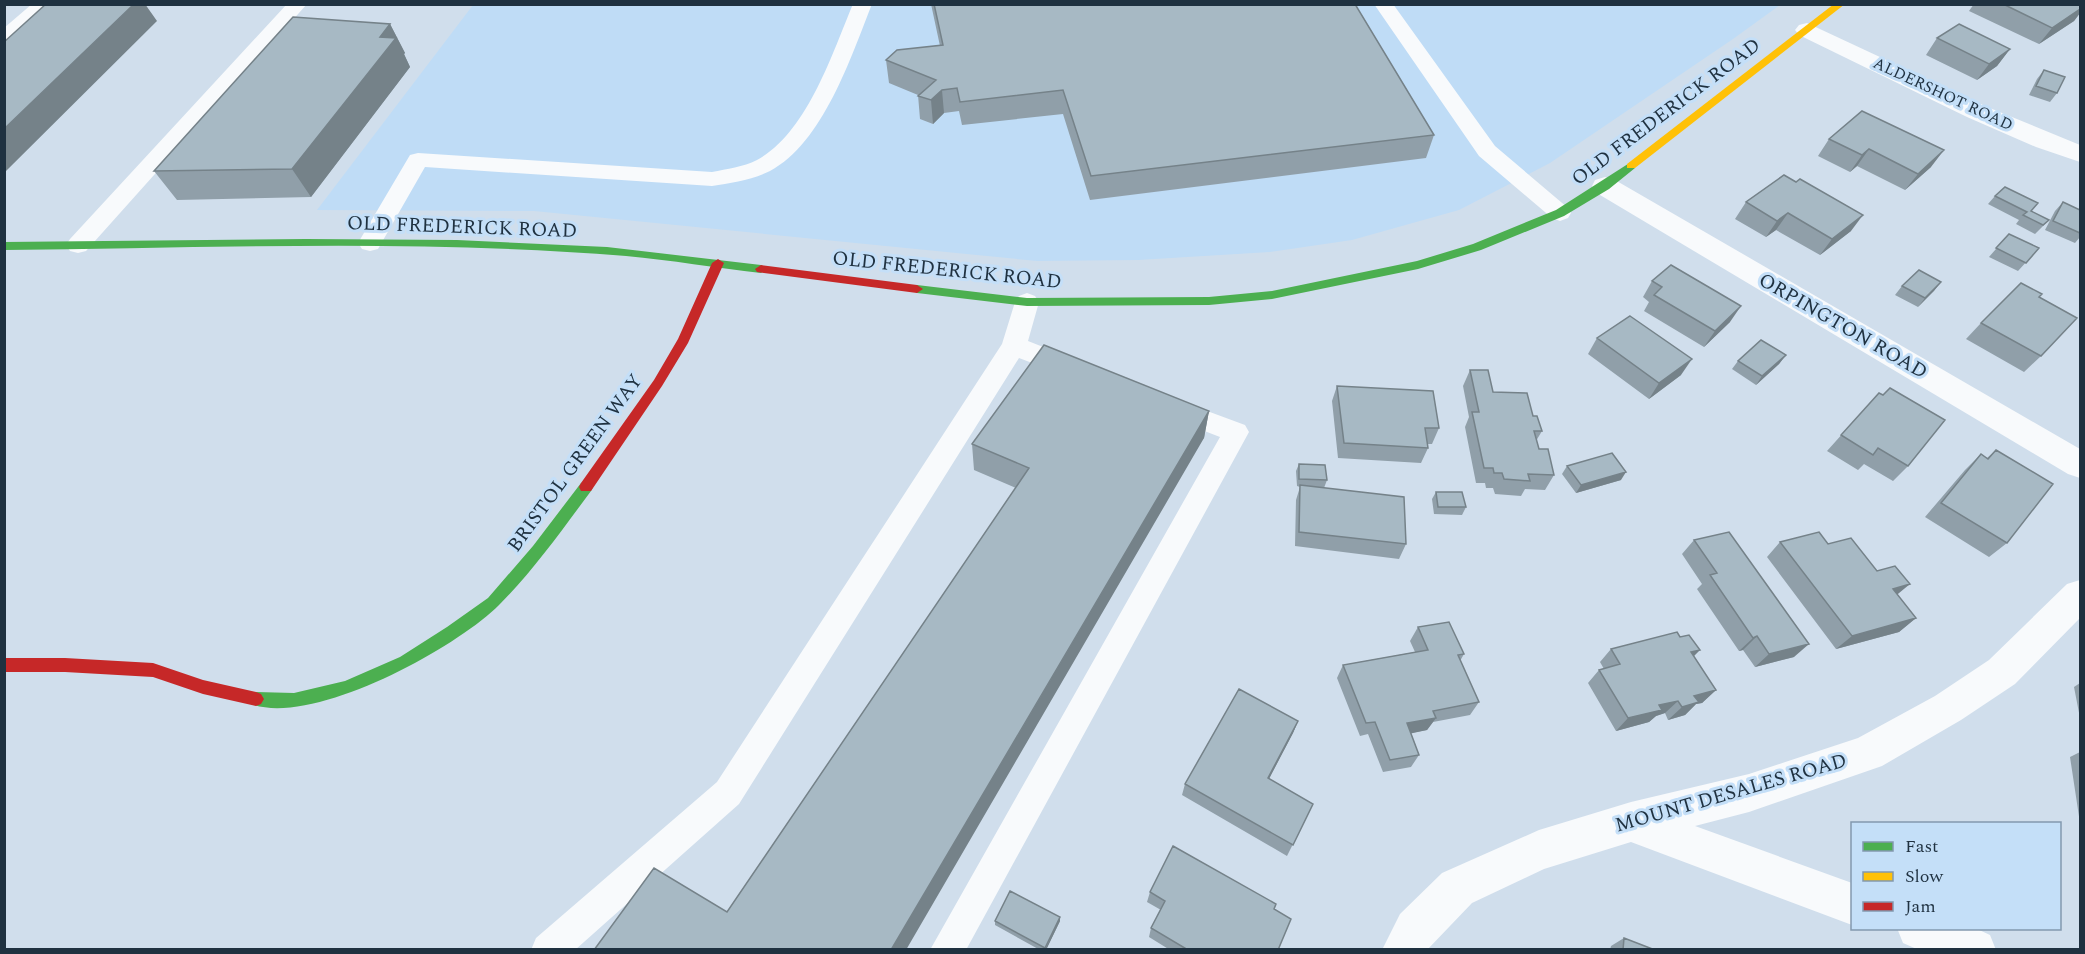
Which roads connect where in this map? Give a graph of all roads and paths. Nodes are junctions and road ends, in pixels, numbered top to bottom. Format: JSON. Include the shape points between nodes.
{"nodes":[{"id":1,"x":46,"y":4,"type":"edge"},
{"id":2,"x":298,"y":4,"type":"edge"},
{"id":3,"x":863,"y":4,"type":"edge"},
{"id":4,"x":1383,"y":4,"type":"edge"},
{"id":5,"x":1841,"y":4,"type":"edge"},
{"id":6,"x":1807,"y":30,"type":"junction"},
{"id":7,"x":5,"y":40,"type":"edge"},
{"id":8,"x":2080,"y":154,"type":"edge"},
{"id":9,"x":1605,"y":186,"type":"junction"},
{"id":10,"x":1560,"y":213,"type":"junction"},
{"id":11,"x":370,"y":243,"type":"junction"},
{"id":12,"x":78,"y":245,"type":"junction"},
{"id":13,"x":4,"y":246,"type":"edge"},
{"id":14,"x":718,"y":263,"type":"junction"},
{"id":15,"x":1027,"y":302,"type":"junction"},
{"id":16,"x":1014,"y":346,"type":"junction"},
{"id":17,"x":1092,"y":376,"type":"edge"},
{"id":18,"x":1147,"y":398,"type":"edge"},
{"id":19,"x":2080,"y":465,"type":"edge"},
{"id":20,"x":2080,"y":595,"type":"edge"},
{"id":21,"x":4,"y":665,"type":"edge"},
{"id":22,"x":1631,"y":822,"type":"junction"},
{"id":23,"x":1851,"y":904,"type":"edge"},
{"id":24,"x":1923,"y":930,"type":"edge"},
{"id":25,"x":548,"y":950,"type":"edge"},
{"id":26,"x":947,"y":950,"type":"edge"},
{"id":27,"x":1403,"y":950,"type":"edge"},
{"id":28,"x":1975,"y":950,"type":"edge"}],
"edges":[{"from":1,"to":7,"type":"street"},
{"from":2,"to":12,"type":"lane"},
{"from":3,"to":11,"type":"lane","via":[[833,75],[797,139],[769,162],[742,174],[712,179],[418,159]]},
{"from":4,"to":10,"type":"lane","via":[[1487,152]]},
{"from":5,"to":6,"type":"street","name":"OLD FREDERICK ROAD"},
{"from":6,"to":8,"type":"street","name":"ALDERSHOT ROAD","via":[[2036,138]]},
{"from":6,"to":9,"type":"street","name":"OLD FREDERICK ROAD"},
{"from":9,"to":10,"type":"street","name":"OLD FREDERICK ROAD"},
{"from":9,"to":19,"type":"street","name":"ORPINGTON ROAD"},
{"from":10,"to":15,"type":"street","name":"OLD FREDERICK ROAD","via":[[1478,247],[1418,265],[1272,295],[1209,301]]},
{"from":11,"to":12,"type":"street","name":"OLD FREDERICK ROAD"},
{"from":11,"to":14,"type":"street","name":"OLD FREDERICK ROAD","via":[[610,251]]},
{"from":12,"to":13,"type":"street","name":"OLD FREDERICK ROAD"},
{"from":14,"to":15,"type":"street","name":"OLD FREDERICK ROAD"},
{"from":14,"to":21,"type":"street","name":"BRISTOL GREEN WAY","via":[[684,340],[658,382],[538,550],[493,602],[405,662],[347,688],[294,700],[254,699],[153,670]]},
{"from":15,"to":16,"type":"lane"},
{"from":16,"to":17,"type":"lane"},
{"from":16,"to":25,"type":"lane","via":[[728,792]]},
{"from":18,"to":26,"type":"lane","via":[[1236,432]]},
{"from":20,"to":22,"type":"street","name":"MOUNT DESALES ROAD","via":[[2002,672],[1868,753],[1749,792]]},
{"from":22,"to":23,"type":"street"},
{"from":22,"to":27,"type":"street","name":"MOUNT DESALES ROAD","via":[[1539,850],[1457,888],[1415,929]]},
{"from":24,"to":28,"type":"street"}]}
